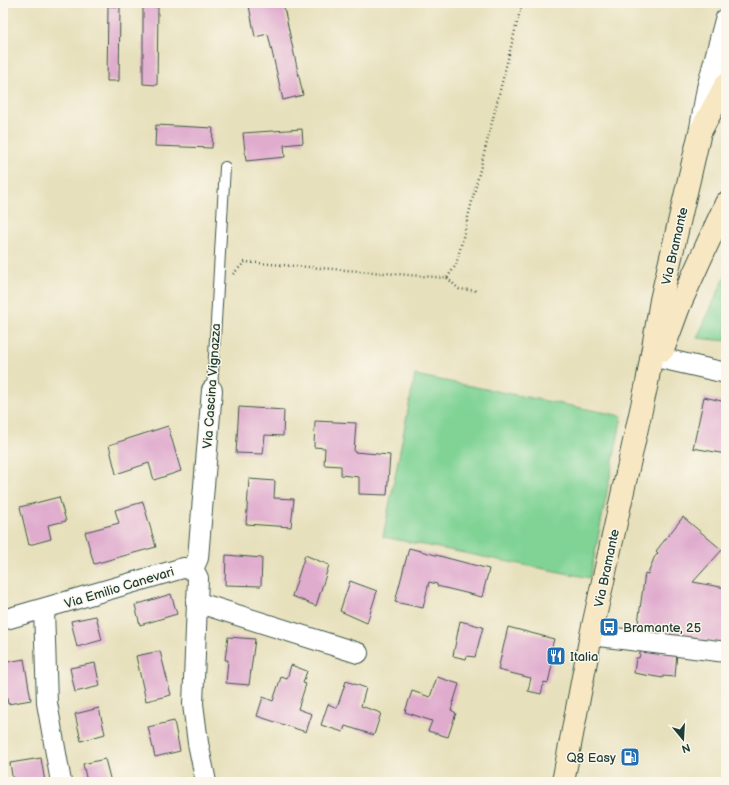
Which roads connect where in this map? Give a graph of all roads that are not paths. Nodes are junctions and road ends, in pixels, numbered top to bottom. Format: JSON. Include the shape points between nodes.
{"nodes":[{"id":1,"x":726,"y":20,"type":"edge"},
{"id":2,"x":726,"y":84,"type":"edge"},
{"id":3,"x":700,"y":132,"type":"junction"},
{"id":4,"x":225,"y":167,"type":"dead end"},
{"id":5,"x":726,"y":202,"type":"edge"},
{"id":6,"x":660,"y":358,"type":"junction"},
{"id":7,"x":726,"y":373,"type":"edge"},
{"id":8,"x":647,"y":383,"type":"junction"},
{"id":9,"x":212,"y":390,"type":"joint"},
{"id":10,"x":193,"y":570,"type":"junction"},
{"id":11,"x":196,"y":602,"type":"junction"},
{"id":12,"x":44,"y":609,"type":"junction"},
{"id":13,"x":3,"y":620,"type":"edge"},
{"id":14,"x":592,"y":635,"type":"junction"},
{"id":15,"x":726,"y":652,"type":"edge"},
{"id":16,"x":358,"y":653,"type":"dead end"},
{"id":17,"x":563,"y":780,"type":"edge"},
{"id":18,"x":61,"y":782,"type":"edge"},
{"id":19,"x":206,"y":782,"type":"edge"}],
"edges":[{"from":1,"to":3,"type":"street","name":"Via Bramante","via":[[708,88]]},
{"from":2,"to":3,"type":"main road","name":"Via Bramante"},
{"from":3,"to":8,"type":"main road","name":"Via Bramante","via":[[661,300]]},
{"from":4,"to":9,"type":"lane","name":"Via Cascina Vignazza"},
{"from":5,"to":6,"type":"main road","name":"Via Bramante","via":[[680,304]]},
{"from":6,"to":7,"type":"street"},
{"from":6,"to":8,"type":"main road","name":"Via Bramante"},
{"from":8,"to":14,"type":"main road","name":"Via Bramante"},
{"from":9,"to":10,"type":"street","name":"Via Cascina Vignazza","via":[[198,558]]},
{"from":10,"to":11,"type":"street","name":"Via Cascina Vignazza","via":[[198,578]]},
{"from":10,"to":12,"type":"street","name":"Via Emilio Canevari","via":[[183,568]]},
{"from":11,"to":16,"type":"street"},
{"from":11,"to":19,"type":"street","name":"Via Cascina Vignazza","via":[[193,704]]},
{"from":12,"to":13,"type":"street","name":"Via Emilio Canevari"},
{"from":12,"to":18,"type":"street","via":[[47,703]]},
{"from":14,"to":15,"type":"street"},
{"from":14,"to":17,"type":"main road","name":"Via Bramante"}]}
